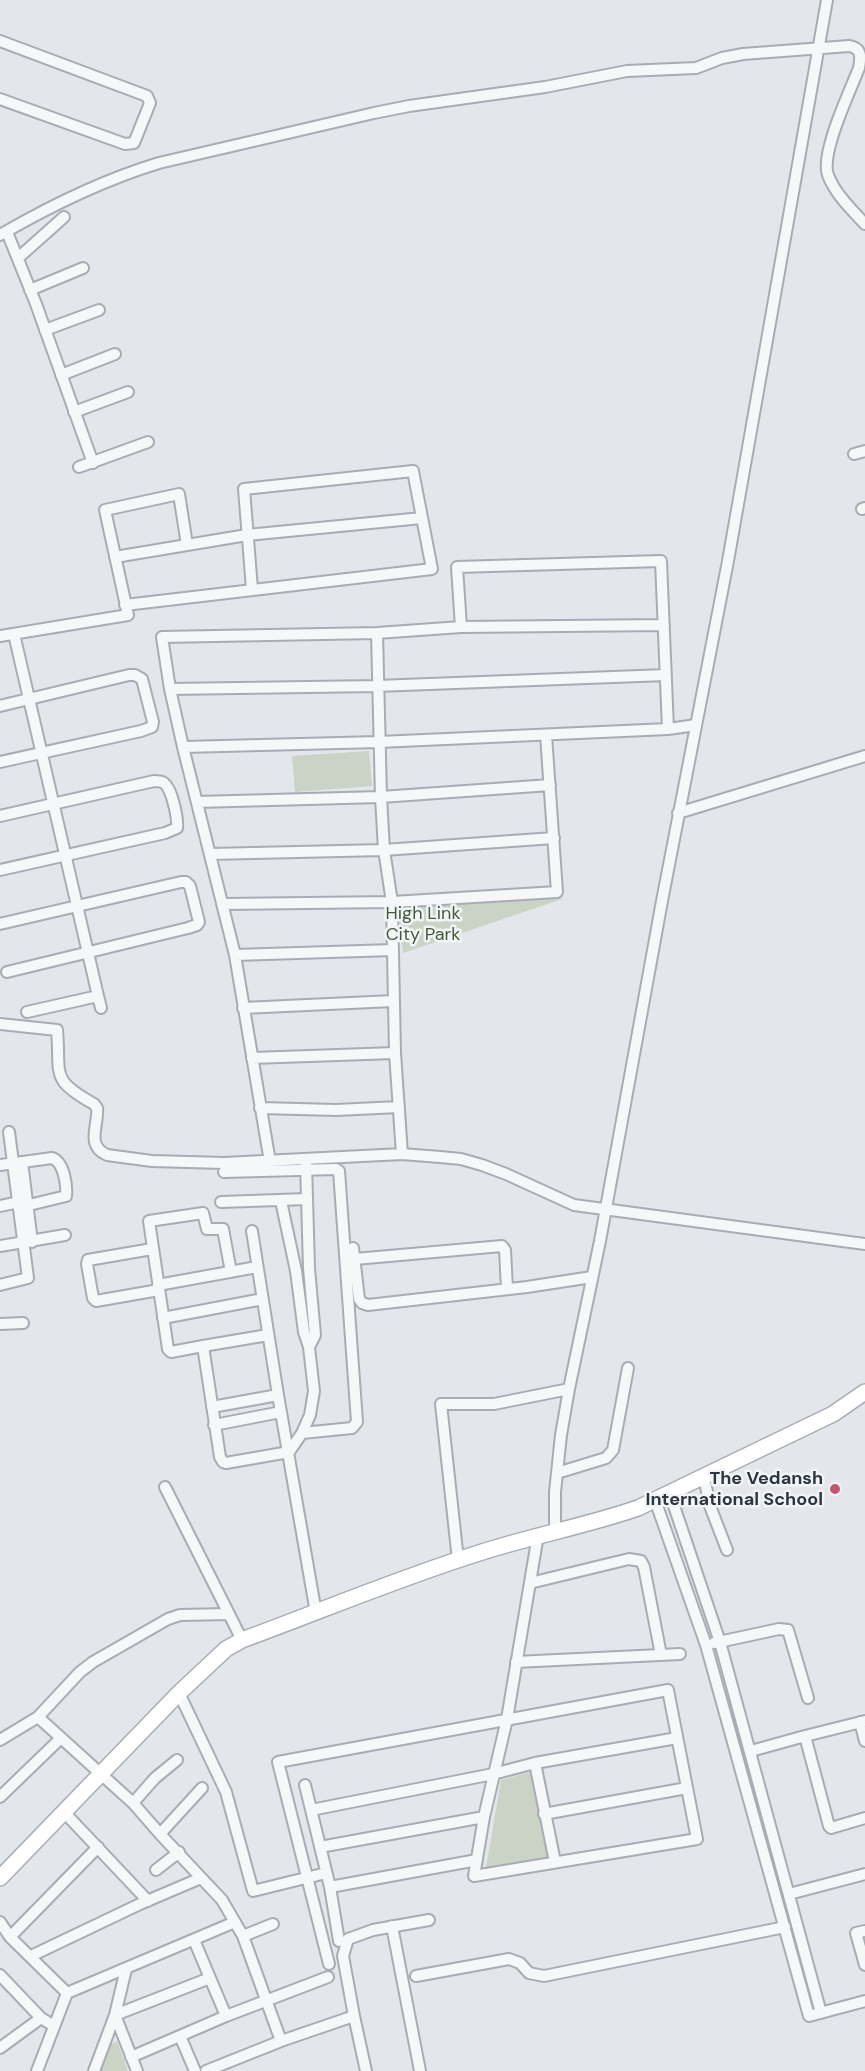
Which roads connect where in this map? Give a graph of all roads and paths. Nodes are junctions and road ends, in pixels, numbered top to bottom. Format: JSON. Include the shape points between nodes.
{"nodes":[{"id":1,"x":827,"y":0,"type":"edge"},
{"id":2,"x":0,"y":41,"type":"edge"},
{"id":3,"x":818,"y":48,"type":"junction"},
{"id":4,"x":0,"y":99,"type":"edge"},
{"id":5,"x":64,"y":217,"type":"dead end"},
{"id":6,"x":865,"y":224,"type":"edge"},
{"id":7,"x":3,"y":234,"type":"edge"},
{"id":8,"x":18,"y":258,"type":"junction"},
{"id":9,"x":83,"y":268,"type":"dead end"},
{"id":10,"x":30,"y":290,"type":"junction"},
{"id":11,"x":99,"y":310,"type":"dead end"},
{"id":12,"x":45,"y":330,"type":"junction"},
{"id":13,"x":115,"y":354,"type":"dead end"},
{"id":14,"x":61,"y":375,"type":"junction"},
{"id":15,"x":128,"y":392,"type":"dead end"},
{"id":16,"x":74,"y":412,"type":"junction"},
{"id":17,"x":148,"y":442,"type":"dead end"},
{"id":18,"x":865,"y":451,"type":"edge"},
{"id":19,"x":854,"y":454,"type":"dead end"},
{"id":20,"x":93,"y":463,"type":"junction"},
{"id":21,"x":79,"y":467,"type":"dead end"},
{"id":22,"x":422,"y":518,"type":"junction"},
{"id":23,"x":247,"y":535,"type":"junction"},
{"id":24,"x":187,"y":545,"type":"junction"},
{"id":25,"x":115,"y":557,"type":"junction"},
{"id":26,"x":252,"y":590,"type":"junction"},
{"id":27,"x":126,"y":605,"type":"junction"},
{"id":28,"x":664,"y":625,"type":"junction"},
{"id":29,"x":461,"y":627,"type":"junction"},
{"id":30,"x":377,"y":633,"type":"junction"},
{"id":31,"x":14,"y":634,"type":"junction"},
{"id":32,"x":0,"y":636,"type":"edge"},
{"id":33,"x":666,"y":675,"type":"junction"},
{"id":34,"x":377,"y":686,"type":"junction"},
{"id":35,"x":170,"y":689,"type":"junction"},
{"id":36,"x":29,"y":699,"type":"junction"},
{"id":37,"x":0,"y":705,"type":"edge"},
{"id":38,"x":696,"y":726,"type":"junction"},
{"id":39,"x":668,"y":729,"type":"junction"},
{"id":40,"x":546,"y":735,"type":"junction"},
{"id":41,"x":379,"y":742,"type":"junction"},
{"id":42,"x":183,"y":747,"type":"junction"},
{"id":43,"x":42,"y":753,"type":"junction"},
{"id":44,"x":865,"y":756,"type":"edge"},
{"id":45,"x":0,"y":762,"type":"edge"},
{"id":46,"x":550,"y":784,"type":"junction"},
{"id":47,"x":381,"y":797,"type":"junction"},
{"id":48,"x":197,"y":802,"type":"junction"},
{"id":49,"x":52,"y":804,"type":"junction"},
{"id":50,"x":678,"y":813,"type":"junction"},
{"id":51,"x":0,"y":816,"type":"edge"},
{"id":52,"x":554,"y":838,"type":"junction"},
{"id":53,"x":384,"y":850,"type":"junction"},
{"id":54,"x":210,"y":854,"type":"junction"},
{"id":55,"x":64,"y":856,"type":"junction"},
{"id":56,"x":0,"y":870,"type":"edge"},
{"id":57,"x":392,"y":902,"type":"junction"},
{"id":58,"x":222,"y":904,"type":"junction"},
{"id":59,"x":76,"y":908,"type":"junction"},
{"id":60,"x":0,"y":924,"type":"edge"},
{"id":61,"x":393,"y":950,"type":"junction"},
{"id":62,"x":87,"y":952,"type":"junction"},
{"id":63,"x":235,"y":955,"type":"junction"},
{"id":64,"x":7,"y":972,"type":"dead end"},
{"id":65,"x":98,"y":996,"type":"junction"},
{"id":66,"x":393,"y":1001,"type":"junction"},
{"id":67,"x":101,"y":1008,"type":"dead end"},
{"id":68,"x":243,"y":1008,"type":"junction"},
{"id":69,"x":27,"y":1012,"type":"dead end"},
{"id":70,"x":0,"y":1024,"type":"edge"},
{"id":71,"x":395,"y":1053,"type":"junction"},
{"id":72,"x":252,"y":1058,"type":"junction"},
{"id":73,"x":399,"y":1107,"type":"junction"},
{"id":74,"x":260,"y":1108,"type":"junction"},
{"id":75,"x":9,"y":1132,"type":"dead end"},
{"id":76,"x":402,"y":1154,"type":"junction"},
{"id":77,"x":306,"y":1158,"type":"junction"},
{"id":78,"x":270,"y":1161,"type":"junction"},
{"id":79,"x":17,"y":1163,"type":"junction"},
{"id":80,"x":0,"y":1165,"type":"edge"},
{"id":81,"x":306,"y":1170,"type":"junction"},
{"id":82,"x":224,"y":1172,"type":"dead end"},
{"id":83,"x":307,"y":1199,"type":"junction"},
{"id":84,"x":281,"y":1201,"type":"junction"},
{"id":85,"x":221,"y":1202,"type":"dead end"},
{"id":86,"x":24,"y":1203,"type":"junction"},
{"id":87,"x":0,"y":1206,"type":"edge"},
{"id":88,"x":605,"y":1210,"type":"junction"},
{"id":89,"x":252,"y":1231,"type":"dead end"},
{"id":90,"x":65,"y":1235,"type":"dead end"},
{"id":91,"x":28,"y":1243,"type":"junction"},
{"id":92,"x":865,"y":1244,"type":"edge"},
{"id":93,"x":0,"y":1246,"type":"edge"},
{"id":94,"x":152,"y":1249,"type":"junction"},
{"id":95,"x":257,"y":1267,"type":"junction"},
{"id":96,"x":309,"y":1268,"type":"junction"},
{"id":97,"x":296,"y":1271,"type":"junction"},
{"id":98,"x":231,"y":1272,"type":"junction"},
{"id":99,"x":592,"y":1277,"type":"junction"},
{"id":100,"x":0,"y":1285,"type":"edge"},
{"id":101,"x":158,"y":1287,"type":"junction"},
{"id":102,"x":507,"y":1288,"type":"junction"},
{"id":103,"x":263,"y":1299,"type":"junction"},
{"id":104,"x":163,"y":1318,"type":"junction"},
{"id":105,"x":23,"y":1323,"type":"dead end"},
{"id":106,"x":0,"y":1324,"type":"edge"},
{"id":107,"x":268,"y":1335,"type":"junction"},
{"id":108,"x":203,"y":1346,"type":"junction"},
{"id":109,"x":309,"y":1347,"type":"junction"},
{"id":110,"x":628,"y":1368,"type":"dead end"},
{"id":111,"x":569,"y":1389,"type":"junction"},
{"id":112,"x":865,"y":1392,"type":"edge"},
{"id":113,"x":278,"y":1395,"type":"junction"},
{"id":114,"x":212,"y":1407,"type":"junction"},
{"id":115,"x":281,"y":1412,"type":"junction"},
{"id":116,"x":214,"y":1425,"type":"junction"},
{"id":117,"x":302,"y":1433,"type":"junction"},
{"id":118,"x":288,"y":1452,"type":"junction"},
{"id":119,"x":557,"y":1473,"type":"junction"},
{"id":120,"x":704,"y":1477,"type":"junction"},
{"id":121,"x":165,"y":1487,"type":"dead end"},
{"id":122,"x":670,"y":1494,"type":"junction"},
{"id":123,"x":655,"y":1500,"type":"junction"},
{"id":124,"x":555,"y":1531,"type":"junction"},
{"id":125,"x":538,"y":1535,"type":"junction"},
{"id":126,"x":727,"y":1551,"type":"dead end"},
{"id":127,"x":458,"y":1560,"type":"junction"},
{"id":128,"x":530,"y":1583,"type":"junction"},
{"id":129,"x":316,"y":1613,"type":"junction"},
{"id":130,"x":229,"y":1614,"type":"junction"},
{"id":131,"x":243,"y":1640,"type":"junction"},
{"id":132,"x":720,"y":1642,"type":"junction"},
{"id":133,"x":706,"y":1645,"type":"junction"},
{"id":134,"x":680,"y":1654,"type":"dead end"},
{"id":135,"x":661,"y":1655,"type":"junction"},
{"id":136,"x":516,"y":1662,"type":"junction"},
{"id":137,"x":179,"y":1693,"type":"junction"},
{"id":138,"x":808,"y":1698,"type":"dead end"},
{"id":139,"x":38,"y":1717,"type":"junction"},
{"id":140,"x":507,"y":1719,"type":"junction"},
{"id":141,"x":862,"y":1721,"type":"edge"},
{"id":142,"x":805,"y":1736,"type":"junction"},
{"id":143,"x":61,"y":1738,"type":"junction"},
{"id":144,"x":676,"y":1738,"type":"junction"},
{"id":145,"x":0,"y":1740,"type":"edge"},
{"id":146,"x":865,"y":1741,"type":"edge"},
{"id":147,"x":750,"y":1751,"type":"junction"},
{"id":148,"x":177,"y":1760,"type":"dead end"},
{"id":149,"x":535,"y":1763,"type":"junction"},
{"id":150,"x":101,"y":1774,"type":"junction"},
{"id":151,"x":493,"y":1774,"type":"junction"},
{"id":152,"x":305,"y":1785,"type":"dead end"},
{"id":153,"x":202,"y":1788,"type":"dead end"},
{"id":154,"x":687,"y":1788,"type":"junction"},
{"id":155,"x":0,"y":1797,"type":"edge"},
{"id":156,"x":133,"y":1803,"type":"junction"},
{"id":157,"x":311,"y":1810,"type":"junction"},
{"id":158,"x":64,"y":1812,"type":"junction"},
{"id":159,"x":544,"y":1814,"type":"junction"},
{"id":160,"x":484,"y":1817,"type":"junction"},
{"id":161,"x":865,"y":1818,"type":"edge"},
{"id":162,"x":160,"y":1834,"type":"junction"},
{"id":163,"x":320,"y":1846,"type":"junction"},
{"id":164,"x":98,"y":1847,"type":"junction"},
{"id":165,"x":179,"y":1852,"type":"junction"},
{"id":166,"x":477,"y":1860,"type":"junction"},
{"id":167,"x":555,"y":1862,"type":"junction"},
{"id":168,"x":156,"y":1870,"type":"dead end"},
{"id":169,"x":326,"y":1873,"type":"junction"},
{"id":170,"x":865,"y":1874,"type":"edge"},
{"id":171,"x":0,"y":1878,"type":"edge"},
{"id":172,"x":201,"y":1878,"type":"junction"},
{"id":173,"x":306,"y":1878,"type":"junction"},
{"id":174,"x":330,"y":1887,"type":"junction"},
{"id":175,"x":789,"y":1894,"type":"junction"},
{"id":176,"x":148,"y":1901,"type":"junction"},
{"id":177,"x":429,"y":1920,"type":"dead end"},
{"id":178,"x":0,"y":1923,"type":"edge"},
{"id":179,"x":235,"y":1923,"type":"junction"},
{"id":180,"x":273,"y":1924,"type":"dead end"},
{"id":181,"x":392,"y":1926,"type":"junction"},
{"id":182,"x":785,"y":1928,"type":"junction"},
{"id":183,"x":865,"y":1930,"type":"edge"},
{"id":184,"x":243,"y":1936,"type":"junction"},
{"id":185,"x":10,"y":1937,"type":"junction"},
{"id":186,"x":194,"y":1940,"type":"junction"},
{"id":187,"x":339,"y":1941,"type":"dead end"},
{"id":188,"x":31,"y":1956,"type":"junction"},
{"id":189,"x":329,"y":1964,"type":"dead end"},
{"id":190,"x":865,"y":1965,"type":"edge"},
{"id":191,"x":126,"y":1969,"type":"junction"},
{"id":192,"x":0,"y":1975,"type":"edge"},
{"id":193,"x":416,"y":1976,"type":"dead end"},
{"id":194,"x":328,"y":1977,"type":"dead end"},
{"id":195,"x":210,"y":1978,"type":"junction"},
{"id":196,"x":67,"y":1993,"type":"junction"},
{"id":197,"x":267,"y":2001,"type":"junction"},
{"id":198,"x":865,"y":2001,"type":"edge"},
{"id":199,"x":115,"y":2015,"type":"junction"},
{"id":200,"x":815,"y":2015,"type":"junction"},
{"id":201,"x":226,"y":2016,"type":"junction"},
{"id":202,"x":354,"y":2016,"type":"junction"},
{"id":203,"x":41,"y":2018,"type":"junction"},
{"id":204,"x":54,"y":2026,"type":"junction"},
{"id":205,"x":180,"y":2036,"type":"junction"},
{"id":206,"x":281,"y":2041,"type":"junction"},
{"id":207,"x":1,"y":2045,"type":"edge"},
{"id":208,"x":131,"y":2057,"type":"junction"},
{"id":209,"x":37,"y":2071,"type":"edge"},
{"id":210,"x":94,"y":2071,"type":"edge"},
{"id":211,"x":137,"y":2071,"type":"edge"},
{"id":212,"x":195,"y":2071,"type":"edge"},
{"id":213,"x":206,"y":2071,"type":"edge"},
{"id":214,"x":366,"y":2071,"type":"edge"},
{"id":215,"x":420,"y":2071,"type":"edge"}],
"edges":[{"from":1,"to":3,"type":"street"},
{"from":2,"to":4,"type":"street","via":[[147,96],[150,103],[134,143],[125,144]]},
{"from":3,"to":6,"type":"street","via":[[849,46],[860,51],[859,68],[825,166],[837,190]]},
{"from":3,"to":7,"type":"street","via":[[743,54],[696,68],[627,71],[374,113],[130,172]]},
{"from":3,"to":38,"type":"street"},
{"from":5,"to":8,"type":"street"},
{"from":7,"to":8,"type":"street"},
{"from":8,"to":10,"type":"street"},
{"from":9,"to":10,"type":"street"},
{"from":10,"to":12,"type":"street"},
{"from":11,"to":12,"type":"street"},
{"from":12,"to":14,"type":"street"},
{"from":13,"to":14,"type":"street"},
{"from":14,"to":16,"type":"street"},
{"from":15,"to":16,"type":"street"},
{"from":16,"to":20,"type":"street"},
{"from":17,"to":20,"type":"street"},
{"from":18,"to":19,"type":"street"},
{"from":20,"to":21,"type":"street"},
{"from":22,"to":23,"type":"street"},
{"from":22,"to":23,"type":"street","via":[[413,471],[244,489]]},
{"from":22,"to":26,"type":"street","via":[[432,569]]},
{"from":23,"to":24,"type":"street"},
{"from":23,"to":26,"type":"street"},
{"from":24,"to":25,"type":"street"},
{"from":24,"to":25,"type":"street","via":[[179,494],[105,510]]},
{"from":25,"to":27,"type":"street"},
{"from":26,"to":27,"type":"street"},
{"from":27,"to":31,"type":"street","via":[[128,615]]},
{"from":28,"to":29,"type":"street"},
{"from":28,"to":29,"type":"street","via":[[661,561],[457,567]]},
{"from":28,"to":33,"type":"street"},
{"from":29,"to":30,"type":"street"},
{"from":30,"to":34,"type":"street"},
{"from":30,"to":35,"type":"street","via":[[162,637]]},
{"from":31,"to":32,"type":"street"},
{"from":31,"to":36,"type":"street"},
{"from":33,"to":34,"type":"street"},
{"from":33,"to":39,"type":"street"},
{"from":34,"to":35,"type":"street"},
{"from":34,"to":41,"type":"street"},
{"from":35,"to":42,"type":"street"},
{"from":36,"to":37,"type":"street"},
{"from":36,"to":43,"type":"street"},
{"from":36,"to":43,"type":"street","via":[[135,675],[142,679],[153,722],[152,727],[141,732]]},
{"from":38,"to":39,"type":"street"},
{"from":38,"to":50,"type":"street"},
{"from":39,"to":40,"type":"street"},
{"from":40,"to":41,"type":"street"},
{"from":40,"to":46,"type":"street"},
{"from":41,"to":42,"type":"street"},
{"from":41,"to":47,"type":"street"},
{"from":42,"to":48,"type":"street"},
{"from":43,"to":45,"type":"street"},
{"from":43,"to":49,"type":"street"},
{"from":44,"to":50,"type":"street"},
{"from":46,"to":47,"type":"street"},
{"from":46,"to":52,"type":"street"},
{"from":47,"to":48,"type":"street"},
{"from":47,"to":53,"type":"street"},
{"from":48,"to":54,"type":"street"},
{"from":49,"to":51,"type":"street"},
{"from":49,"to":55,"type":"street"},
{"from":49,"to":55,"type":"street","via":[[154,781],[166,785],[174,804],[177,828],[173,830]]},
{"from":50,"to":88,"type":"street"},
{"from":52,"to":53,"type":"street"},
{"from":52,"to":57,"type":"street","via":[[557,892]]},
{"from":53,"to":54,"type":"street"},
{"from":53,"to":57,"type":"street"},
{"from":54,"to":58,"type":"street"},
{"from":55,"to":56,"type":"street"},
{"from":55,"to":59,"type":"street"},
{"from":57,"to":58,"type":"street"},
{"from":57,"to":61,"type":"street"},
{"from":58,"to":63,"type":"street"},
{"from":59,"to":60,"type":"street"},
{"from":59,"to":62,"type":"street"},
{"from":59,"to":62,"type":"street","via":[[186,882],[190,886],[199,922],[193,927]]},
{"from":61,"to":63,"type":"street"},
{"from":61,"to":66,"type":"street"},
{"from":62,"to":64,"type":"street"},
{"from":62,"to":65,"type":"street"},
{"from":63,"to":68,"type":"street"},
{"from":65,"to":67,"type":"street"},
{"from":65,"to":69,"type":"street"},
{"from":66,"to":68,"type":"street"},
{"from":66,"to":71,"type":"street"},
{"from":68,"to":72,"type":"street"},
{"from":70,"to":78,"type":"street","via":[[57,1030],[59,1073],[67,1087],[97,1108],[94,1143],[100,1152],[175,1163]]},
{"from":71,"to":72,"type":"street"},
{"from":71,"to":73,"type":"street"},
{"from":72,"to":74,"type":"street"},
{"from":73,"to":74,"type":"street"},
{"from":73,"to":76,"type":"street"},
{"from":74,"to":78,"type":"street"},
{"from":75,"to":79,"type":"street"},
{"from":76,"to":77,"type":"street"},
{"from":76,"to":88,"type":"street","via":[[461,1159],[574,1204]]},
{"from":77,"to":78,"type":"street"},
{"from":77,"to":81,"type":"street"},
{"from":79,"to":80,"type":"street"},
{"from":79,"to":86,"type":"street"},
{"from":79,"to":86,"type":"street","via":[[57,1159],[66,1187],[64,1197]]},
{"from":81,"to":82,"type":"street"},
{"from":81,"to":83,"type":"street"},
{"from":81,"to":117,"type":"street","via":[[339,1172],[358,1420],[351,1428]]},
{"from":83,"to":84,"type":"street"},
{"from":83,"to":96,"type":"street"},
{"from":84,"to":85,"type":"street"},
{"from":84,"to":97,"type":"street"},
{"from":86,"to":87,"type":"street"},
{"from":86,"to":91,"type":"street"},
{"from":88,"to":92,"type":"street"},
{"from":88,"to":99,"type":"street"},
{"from":89,"to":95,"type":"street"},
{"from":90,"to":91,"type":"street"},
{"from":91,"to":93,"type":"street"},
{"from":91,"to":100,"type":"street","via":[[28,1278]]},
{"from":94,"to":98,"type":"street","via":[[149,1221],[202,1213],[206,1229],[224,1229]]},
{"from":94,"to":101,"type":"street"},
{"from":94,"to":101,"type":"street","via":[[90,1259],[87,1264],[96,1301]]},
{"from":95,"to":98,"type":"street"},
{"from":95,"to":103,"type":"street"},
{"from":96,"to":97,"type":"street"},
{"from":96,"to":109,"type":"street","via":[[315,1335]]},
{"from":97,"to":109,"type":"street"},
{"from":98,"to":101,"type":"street"},
{"from":99,"to":102,"type":"street"},
{"from":99,"to":111,"type":"street"},
{"from":101,"to":104,"type":"street"},
{"from":102,"to":102,"type":"street","via":[[502,1246],[354,1253],[359,1299],[368,1305]]},
{"from":103,"to":104,"type":"street"},
{"from":103,"to":107,"type":"street"},
{"from":104,"to":108,"type":"street","via":[[169,1351]]},
{"from":105,"to":106,"type":"street"},
{"from":107,"to":108,"type":"street"},
{"from":107,"to":113,"type":"street"},
{"from":108,"to":114,"type":"street"},
{"from":109,"to":117,"type":"street","via":[[314,1399]]},
{"from":110,"to":119,"type":"street","via":[[611,1454]]},
{"from":111,"to":119,"type":"street"},
{"from":111,"to":127,"type":"street","via":[[494,1404],[441,1404]]},
{"from":112,"to":120,"type":"street","via":[[833,1414]]},
{"from":113,"to":114,"type":"street"},
{"from":113,"to":115,"type":"street"},
{"from":114,"to":116,"type":"street"},
{"from":115,"to":116,"type":"street"},
{"from":115,"to":118,"type":"street"},
{"from":116,"to":118,"type":"street","via":[[223,1462]]},
{"from":117,"to":118,"type":"street"},
{"from":118,"to":129,"type":"street"},
{"from":119,"to":124,"type":"street"},
{"from":120,"to":122,"type":"street"},
{"from":120,"to":126,"type":"street"},
{"from":121,"to":130,"type":"street"},
{"from":122,"to":123,"type":"street"},
{"from":122,"to":132,"type":"street"},
{"from":123,"to":124,"type":"street","via":[[605,1520]]},
{"from":123,"to":133,"type":"street"},
{"from":124,"to":125,"type":"street"},
{"from":125,"to":127,"type":"street"},
{"from":125,"to":128,"type":"street"},
{"from":127,"to":129,"type":"street"},
{"from":128,"to":135,"type":"street","via":[[629,1559],[641,1562]]},
{"from":128,"to":136,"type":"street"},
{"from":129,"to":131,"type":"street"},
{"from":130,"to":131,"type":"street"},
{"from":130,"to":139,"type":"street","via":[[180,1615],[168,1619],[93,1662]]},
{"from":131,"to":137,"type":"street","via":[[226,1649]]},
{"from":132,"to":133,"type":"street"},
{"from":132,"to":138,"type":"street","via":[[788,1630]]},
{"from":132,"to":147,"type":"street"},
{"from":133,"to":182,"type":"street"},
{"from":134,"to":135,"type":"street"},
{"from":135,"to":136,"type":"street"},
{"from":136,"to":140,"type":"street"},
{"from":137,"to":150,"type":"street"},
{"from":137,"to":173,"type":"street","via":[[226,1792],[253,1891]]},
{"from":139,"to":143,"type":"street"},
{"from":139,"to":145,"type":"street"},
{"from":140,"to":144,"type":"street","via":[[668,1690]]},
{"from":140,"to":151,"type":"street"},
{"from":140,"to":173,"type":"street","via":[[278,1762]]},
{"from":141,"to":142,"type":"street"},
{"from":141,"to":146,"type":"street"},
{"from":142,"to":147,"type":"street"},
{"from":142,"to":161,"type":"street","via":[[829,1826]]},
{"from":143,"to":150,"type":"street"},
{"from":143,"to":155,"type":"street"},
{"from":144,"to":149,"type":"street"},
{"from":144,"to":154,"type":"street"},
{"from":147,"to":175,"type":"street"},
{"from":148,"to":156,"type":"street"},
{"from":149,"to":151,"type":"street"},
{"from":149,"to":159,"type":"street"},
{"from":150,"to":156,"type":"street"},
{"from":150,"to":158,"type":"street"},
{"from":151,"to":157,"type":"street"},
{"from":151,"to":160,"type":"street"},
{"from":152,"to":157,"type":"street"},
{"from":153,"to":162,"type":"street"},
{"from":154,"to":159,"type":"street"},
{"from":154,"to":167,"type":"street","via":[[697,1839]]},
{"from":156,"to":162,"type":"street"},
{"from":157,"to":163,"type":"street"},
{"from":158,"to":164,"type":"street"},
{"from":158,"to":171,"type":"street"},
{"from":159,"to":167,"type":"street"},
{"from":160,"to":163,"type":"street"},
{"from":160,"to":166,"type":"street"},
{"from":162,"to":165,"type":"street"},
{"from":163,"to":169,"type":"street"},
{"from":164,"to":176,"type":"street"},
{"from":164,"to":185,"type":"street"},
{"from":165,"to":168,"type":"street"},
{"from":165,"to":172,"type":"street"},
{"from":166,"to":167,"type":"street","via":[[474,1876]]},
{"from":166,"to":174,"type":"street"},
{"from":169,"to":173,"type":"street"},
{"from":169,"to":174,"type":"street"},
{"from":170,"to":175,"type":"street"},
{"from":172,"to":176,"type":"street"},
{"from":172,"to":179,"type":"street","via":[[222,1900]]},
{"from":173,"to":189,"type":"street"},
{"from":174,"to":187,"type":"street"},
{"from":175,"to":200,"type":"street"},
{"from":176,"to":188,"type":"street"},
{"from":177,"to":181,"type":"street"},
{"from":178,"to":185,"type":"street"},
{"from":179,"to":184,"type":"street"},
{"from":179,"to":186,"type":"street"},
{"from":180,"to":184,"type":"street"},
{"from":181,"to":202,"type":"street","via":[[348,1939],[343,1956]]},
{"from":181,"to":215,"type":"street"},
{"from":182,"to":193,"type":"street","via":[[544,1976],[529,1973],[509,1959]]},
{"from":182,"to":200,"type":"street"},
{"from":183,"to":190,"type":"street","via":[[856,1933]]},
{"from":184,"to":197,"type":"street"},
{"from":185,"to":188,"type":"street"},
{"from":186,"to":191,"type":"street"},
{"from":186,"to":195,"type":"street"},
{"from":188,"to":196,"type":"street"},
{"from":191,"to":196,"type":"street"},
{"from":191,"to":199,"type":"street"},
{"from":192,"to":203,"type":"street"},
{"from":194,"to":197,"type":"street"},
{"from":195,"to":199,"type":"street"},
{"from":195,"to":201,"type":"street"},
{"from":196,"to":204,"type":"street"},
{"from":197,"to":201,"type":"street"},
{"from":197,"to":206,"type":"street"},
{"from":198,"to":200,"type":"street"},
{"from":199,"to":208,"type":"street"},
{"from":199,"to":210,"type":"street"},
{"from":201,"to":205,"type":"street"},
{"from":202,"to":206,"type":"street"},
{"from":202,"to":214,"type":"street"},
{"from":203,"to":204,"type":"street"},
{"from":203,"to":207,"type":"street"},
{"from":204,"to":209,"type":"street"},
{"from":205,"to":208,"type":"street"},
{"from":205,"to":212,"type":"street"},
{"from":206,"to":213,"type":"street"},
{"from":208,"to":211,"type":"street"}]}
